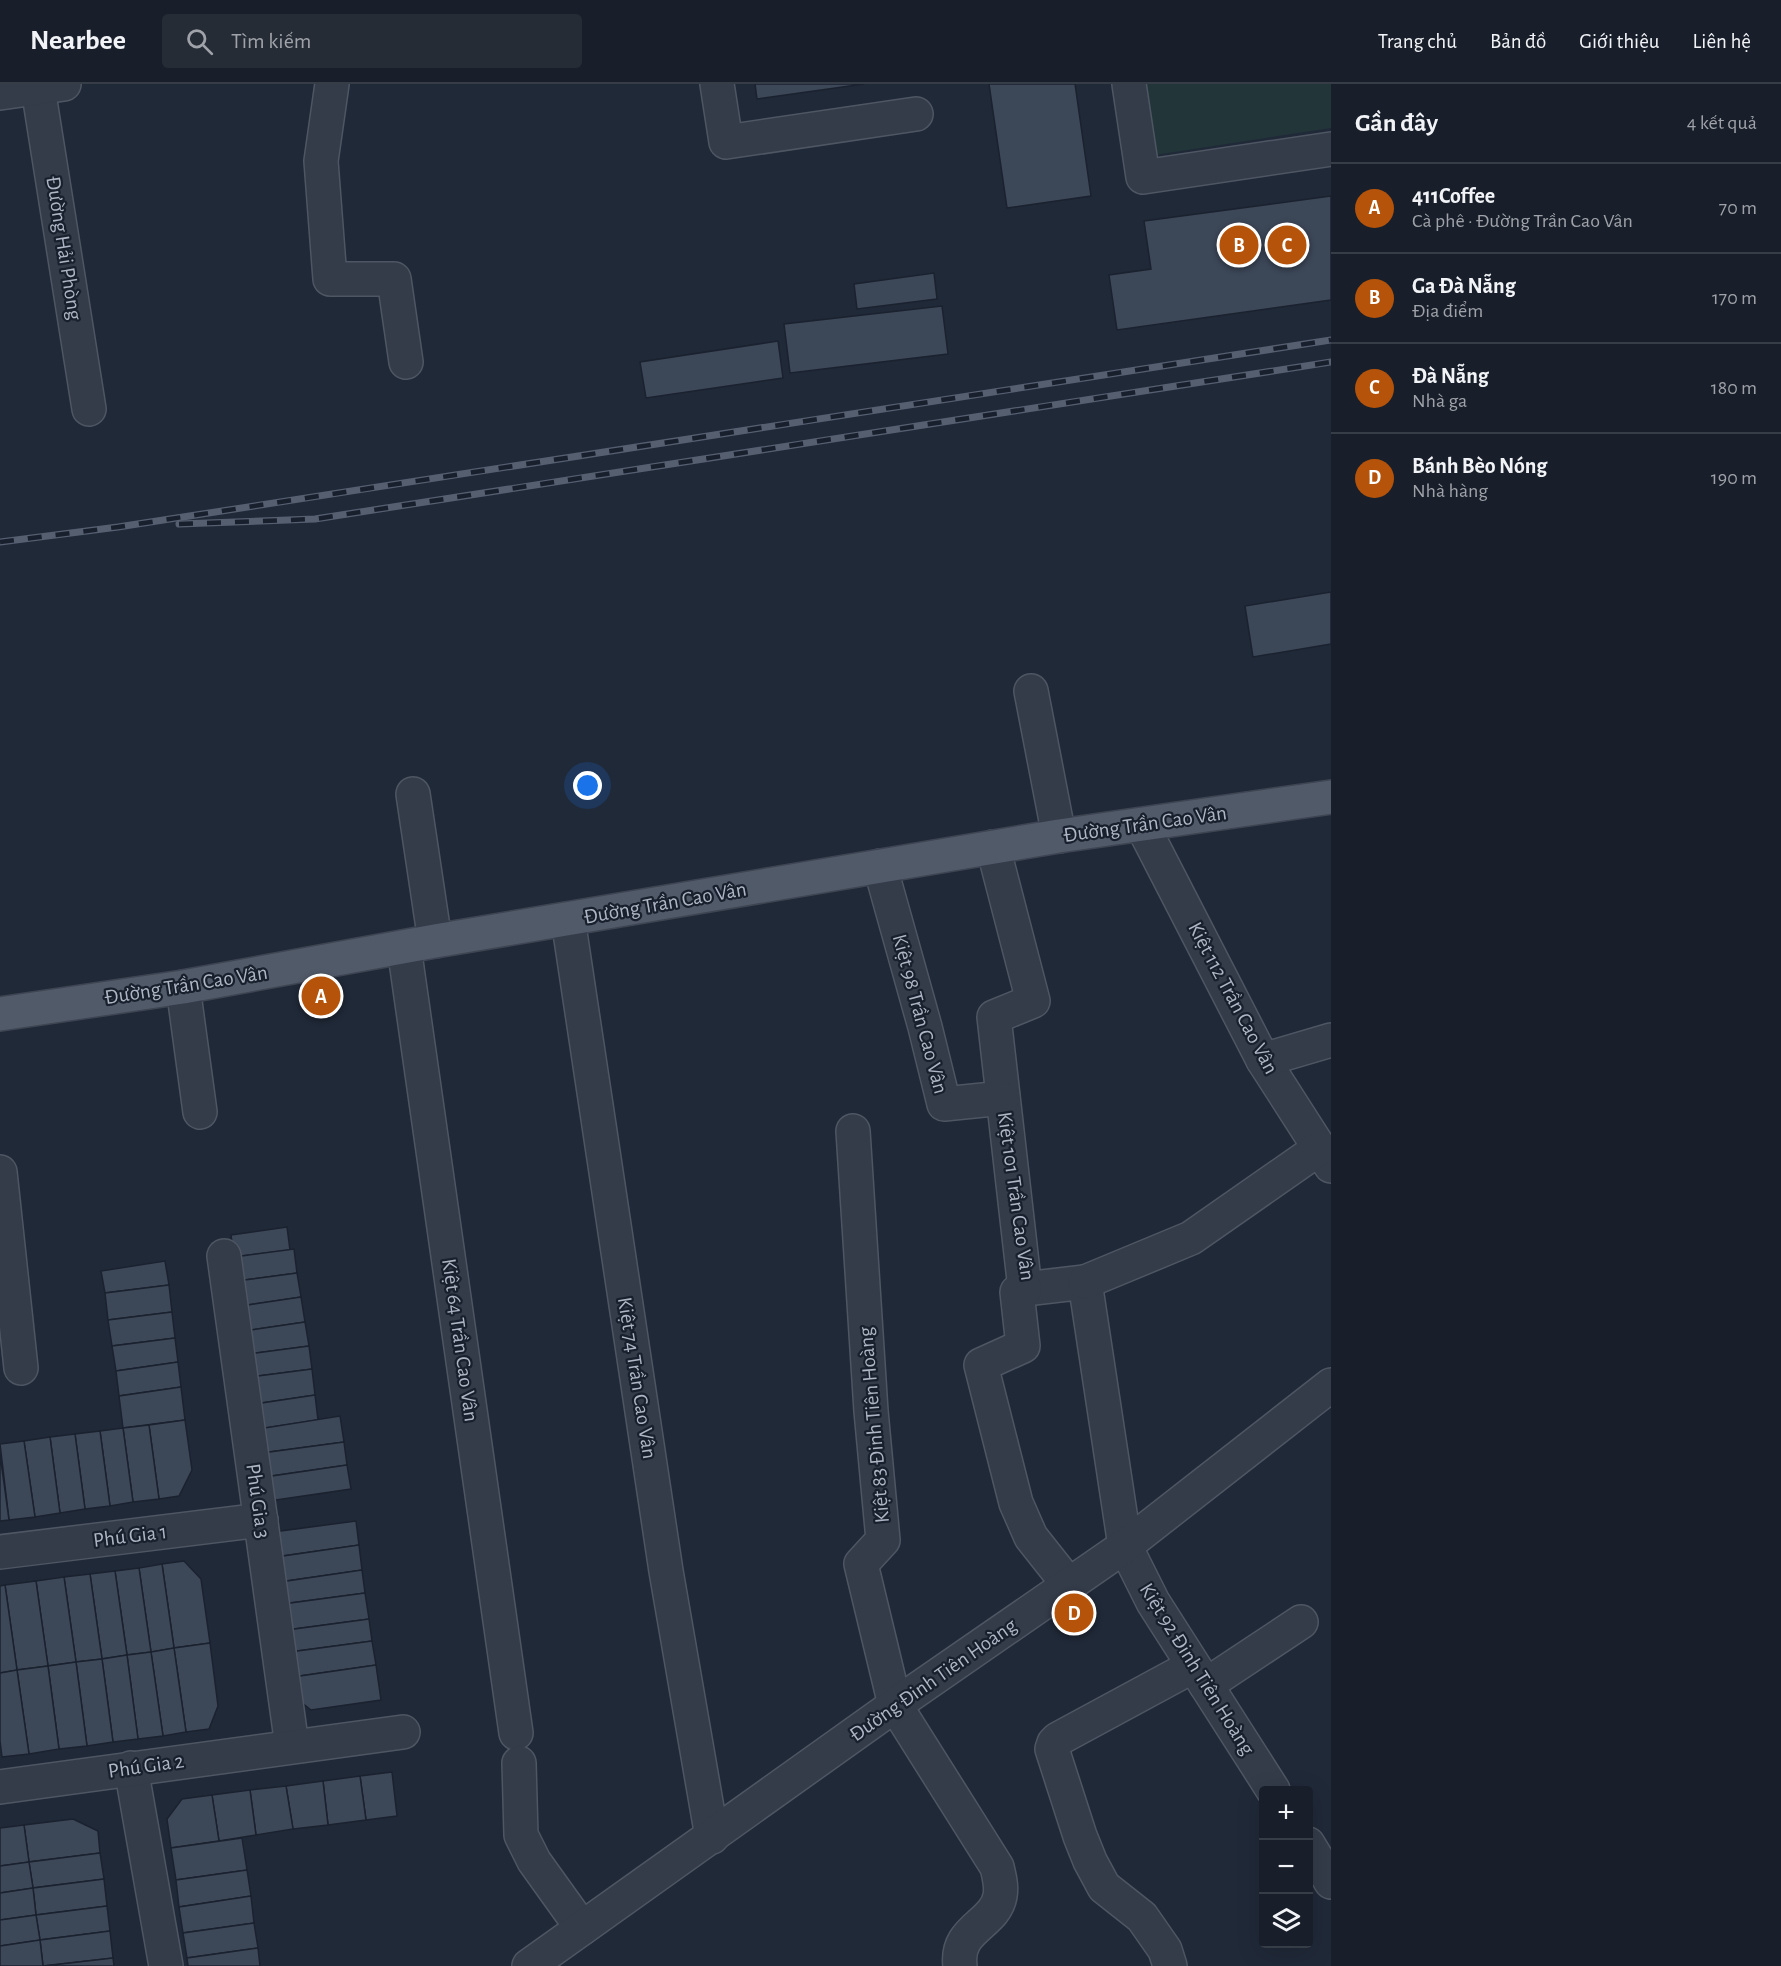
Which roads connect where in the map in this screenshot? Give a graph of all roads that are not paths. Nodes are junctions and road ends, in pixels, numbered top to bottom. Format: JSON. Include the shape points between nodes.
{"nodes":[{"id":1,"x":332,"y":84,"type":"edge"},
{"id":2,"x":717,"y":84,"type":"edge"},
{"id":3,"x":1129,"y":84,"type":"edge"},
{"id":4,"x":51,"y":86,"type":"edge"},
{"id":5,"x":0,"y":93,"type":"edge"},
{"id":6,"x":916,"y":114,"type":"dead end"},
{"id":7,"x":1331,"y":149,"type":"edge"},
{"id":8,"x":406,"y":362,"type":"dead end"},
{"id":9,"x":89,"y":409,"type":"dead end"},
{"id":10,"x":1031,"y":691,"type":"dead end"},
{"id":11,"x":413,"y":794,"type":"dead end"},
{"id":12,"x":1331,"y":797,"type":"edge"},
{"id":13,"x":1142,"y":825,"type":"junction"},
{"id":14,"x":1059,"y":836,"type":"junction"},
{"id":15,"x":993,"y":847,"type":"junction"},
{"id":16,"x":880,"y":866,"type":"junction"},
{"id":17,"x":568,"y":919,"type":"junction"},
{"id":18,"x":419,"y":944,"type":"junction"},
{"id":19,"x":183,"y":987,"type":"junction"},
{"id":20,"x":0,"y":1014,"type":"edge"},
{"id":21,"x":1331,"y":1040,"type":"edge"},
{"id":22,"x":1263,"y":1060,"type":"junction"},
{"id":23,"x":1003,"y":1098,"type":"junction"},
{"id":24,"x":200,"y":1112,"type":"dead end"},
{"id":25,"x":854,"y":1131,"type":"dead end"},
{"id":26,"x":1325,"y":1157,"type":"edge"},
{"id":27,"x":0,"y":1172,"type":"edge"},
{"id":28,"x":224,"y":1256,"type":"dead end"},
{"id":29,"x":1085,"y":1282,"type":"junction"},
{"id":30,"x":1025,"y":1289,"type":"junction"},
{"id":31,"x":21,"y":1368,"type":"dead end"},
{"id":32,"x":1331,"y":1385,"type":"edge"},
{"id":33,"x":261,"y":1520,"type":"junction"},
{"id":34,"x":1125,"y":1546,"type":"junction"},
{"id":35,"x":0,"y":1552,"type":"edge"},
{"id":36,"x":1069,"y":1585,"type":"junction"},
{"id":37,"x":1300,"y":1622,"type":"dead end"},
{"id":38,"x":1199,"y":1676,"type":"junction"},
{"id":39,"x":896,"y":1705,"type":"junction"},
{"id":40,"x":403,"y":1732,"type":"dead end"},
{"id":41,"x":292,"y":1746,"type":"junction"},
{"id":42,"x":131,"y":1768,"type":"junction"},
{"id":43,"x":1270,"y":1786,"type":"edge"},
{"id":44,"x":0,"y":1787,"type":"edge"},
{"id":45,"x":712,"y":1837,"type":"junction"},
{"id":46,"x":582,"y":1928,"type":"junction"},
{"id":47,"x":166,"y":1966,"type":"edge"},
{"id":48,"x":529,"y":1966,"type":"edge"},
{"id":49,"x":960,"y":1966,"type":"edge"},
{"id":50,"x":1170,"y":1966,"type":"edge"}],
"edges":[{"from":1,"to":8,"type":"street","via":[[321,161],[330,279],[394,279]]},
{"from":2,"to":6,"type":"street","via":[[726,142]]},
{"from":3,"to":7,"type":"street","via":[[1143,177]]},
{"from":4,"to":5,"type":"street","name":"Đường Hải Phòng"},
{"from":4,"to":9,"type":"street","name":"Đường Hải Phòng"},
{"from":10,"to":14,"type":"street"},
{"from":11,"to":18,"type":"street","name":"Kiệt 64 Trần Cao Vân"},
{"from":12,"to":13,"type":"main road","name":"Đường Trần Cao Vân"},
{"from":13,"to":14,"type":"main road","name":"Đường Trần Cao Vân"},
{"from":13,"to":22,"type":"street","name":"Kiệt 112 Trần Cao Vân"},
{"from":14,"to":15,"type":"main road","name":"Đường Trần Cao Vân"},
{"from":15,"to":16,"type":"main road","name":"Đường Trần Cao Vân"},
{"from":15,"to":23,"type":"street","name":"Kiệt 101 Trần Cao Vân","via":[[1033,1000],[994,1017]]},
{"from":16,"to":17,"type":"main road","name":"Đường Trần Cao Vân"},
{"from":16,"to":23,"type":"street","name":"Kiệt 98 Trần Cao Vân","via":[[944,1104]]},
{"from":17,"to":18,"type":"main road","name":"Đường Trần Cao Vân"},
{"from":17,"to":45,"type":"street","name":"Kiệt 74 Trần Cao Vân","via":[[666,1570]]},
{"from":18,"to":19,"type":"main road","name":"Đường Trần Cao Vân"},
{"from":18,"to":46,"type":"street","name":"Kiệt 64 Trần Cao Vân","via":[[518,1748],[521,1835],[534,1861]]},
{"from":19,"to":20,"type":"main road","name":"Đường Trần Cao Vân"},
{"from":19,"to":24,"type":"street"},
{"from":21,"to":22,"type":"street"},
{"from":22,"to":26,"type":"street","name":"Kiệt 112 Trần Cao Vân"},
{"from":23,"to":30,"type":"street","name":"Kiệt 101 Trần Cao Vân"},
{"from":25,"to":39,"type":"street","name":"Kiệt 83 Đinh Tiên Hoàng","via":[[871,1411],[884,1540],[861,1564]]},
{"from":26,"to":29,"type":"street","name":"Kiệt 101 Trần Cao Vân","via":[[1191,1238]]},
{"from":27,"to":31,"type":"street"},
{"from":28,"to":33,"type":"street","name":"Phú Gia 3"},
{"from":29,"to":30,"type":"street","name":"Kiệt 101 Trần Cao Vân"},
{"from":29,"to":34,"type":"street"},
{"from":30,"to":36,"type":"street","via":[[1017,1292],[1023,1346],[981,1365],[1016,1503],[1031,1536]]},
{"from":32,"to":34,"type":"street","name":"Đường Đinh Tiên Hoàng"},
{"from":33,"to":35,"type":"street","name":"Phú Gia 1"},
{"from":33,"to":41,"type":"street","name":"Phú Gia 3"},
{"from":34,"to":36,"type":"street","name":"Đường Đinh Tiên Hoàng"},
{"from":34,"to":38,"type":"street","name":"Kiệt 92 Đinh Tiên Hoàng","via":[[1153,1602]]},
{"from":36,"to":39,"type":"street","name":"Đường Đinh Tiên Hoàng"},
{"from":37,"to":38,"type":"street"},
{"from":38,"to":43,"type":"street","name":"Kiệt 92 Đinh Tiên Hoàng"},
{"from":38,"to":50,"type":"street","via":[[1058,1739],[1052,1749],[1080,1836],[1104,1887],[1143,1917],[1165,1950]]},
{"from":39,"to":45,"type":"street","name":"Đường Đinh Tiên Hoàng"},
{"from":39,"to":49,"type":"street","via":[[997,1868],[1001,1884],[995,1908],[960,1949]]},
{"from":40,"to":41,"type":"street","name":"Phú Gia 2"},
{"from":41,"to":42,"type":"street","name":"Phú Gia 2"},
{"from":42,"to":44,"type":"street","name":"Phú Gia 2"},
{"from":42,"to":47,"type":"street"},
{"from":45,"to":46,"type":"street","name":"Đường Đinh Tiên Hoàng"},
{"from":46,"to":48,"type":"street","name":"Đường Đinh Tiên Hoàng"}]}
